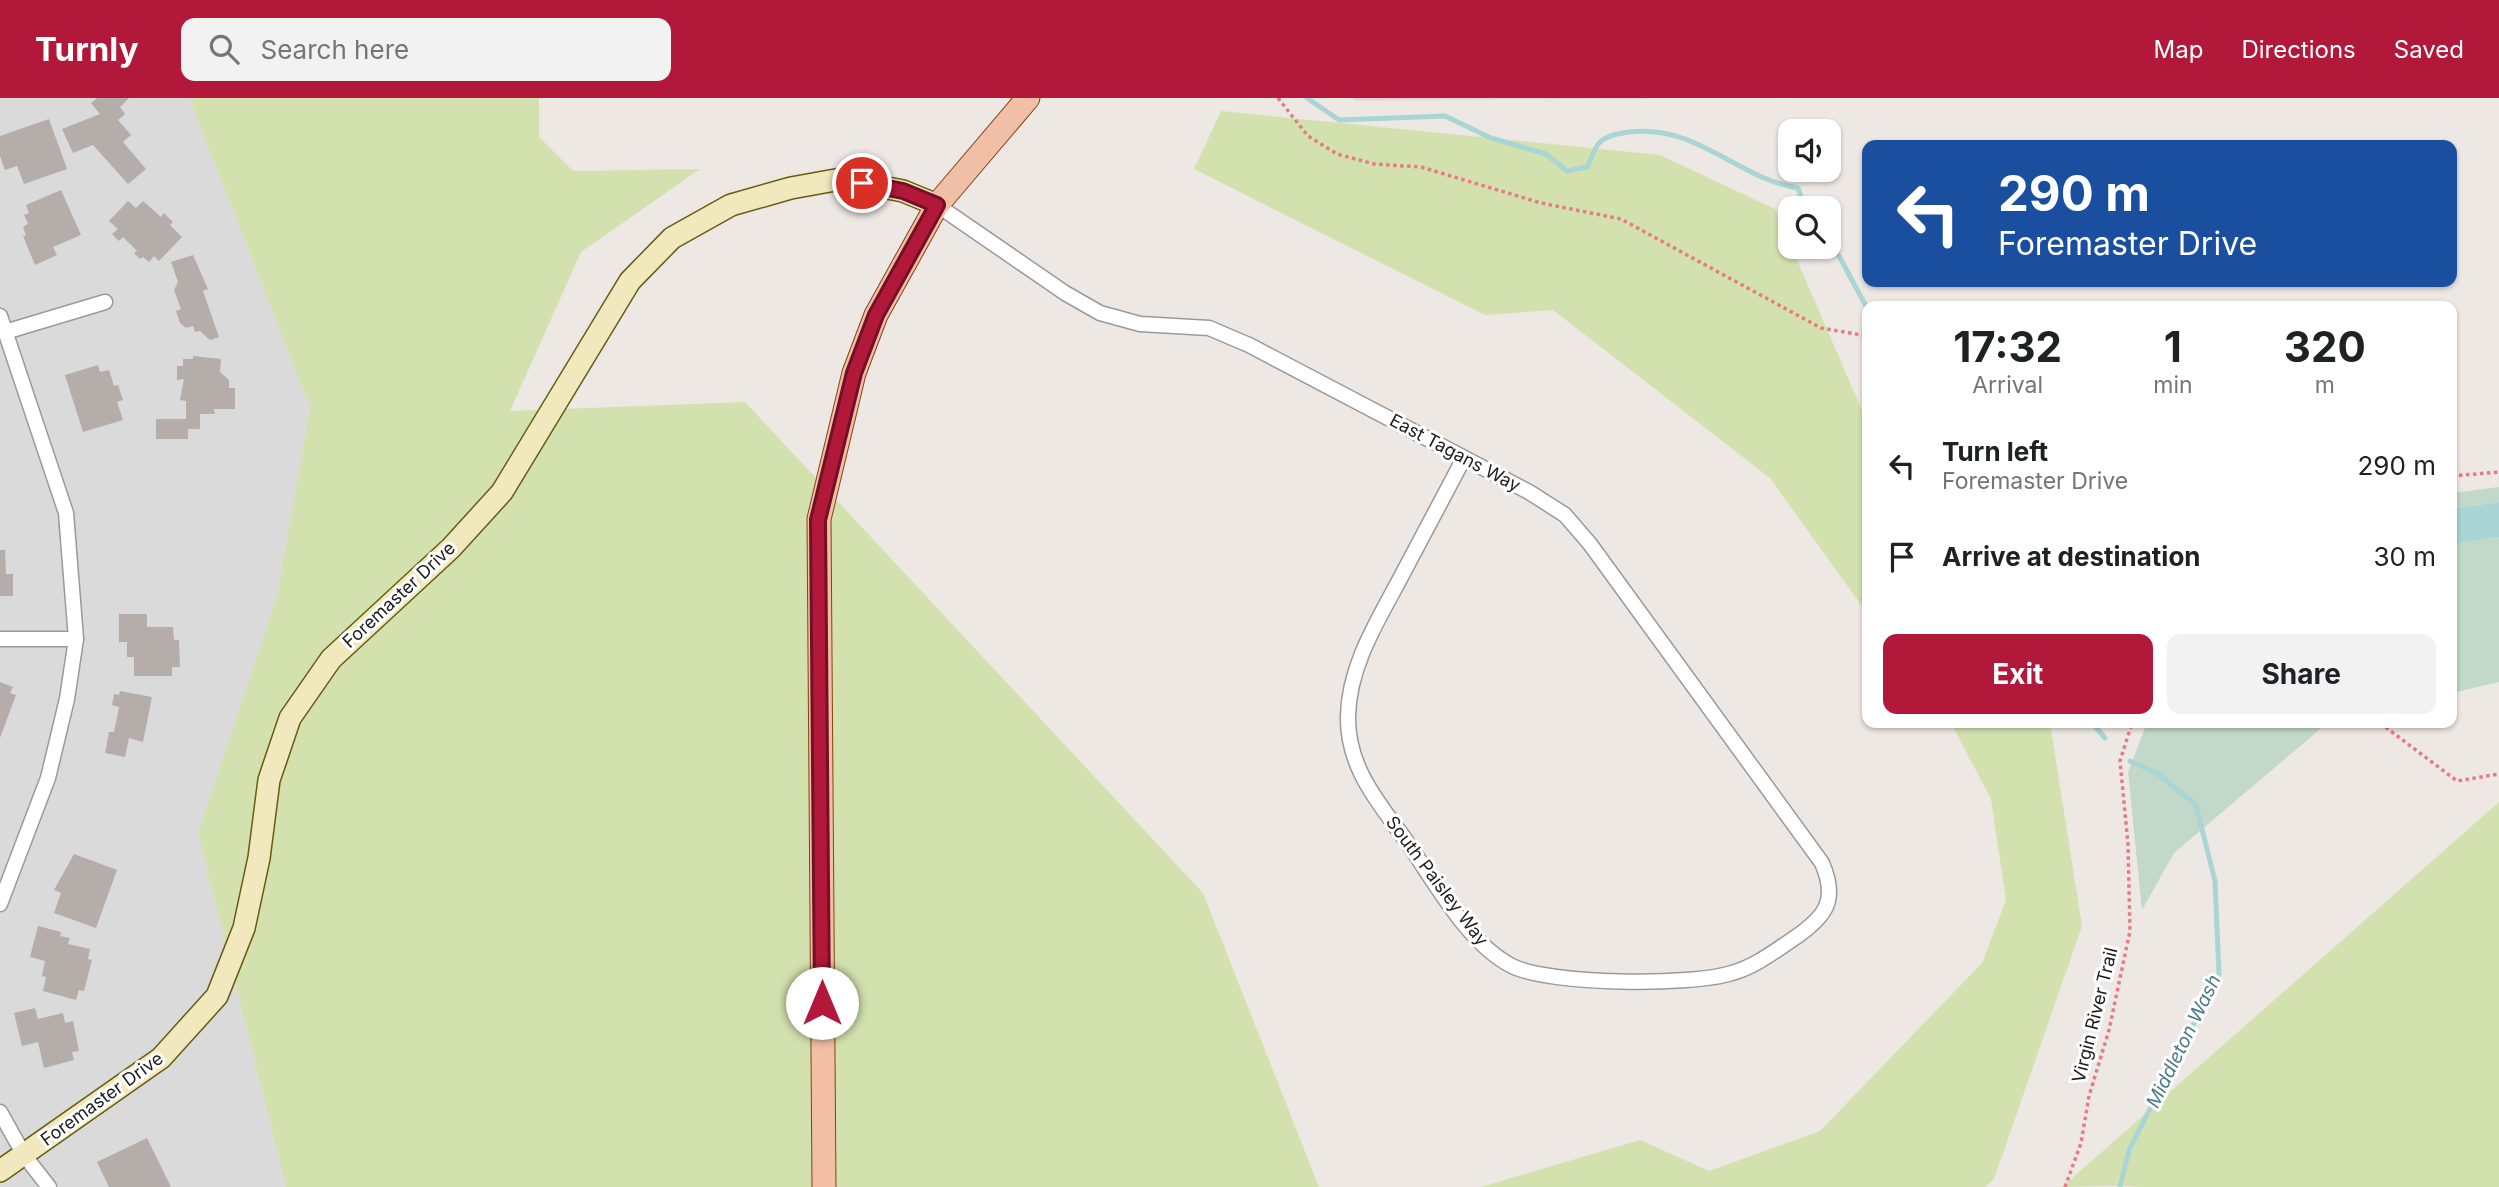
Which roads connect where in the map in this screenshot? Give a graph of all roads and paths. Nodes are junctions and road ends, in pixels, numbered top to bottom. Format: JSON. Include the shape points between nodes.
{"nodes":[{"id":1,"x":1028,"y":98,"type":"edge"},
{"id":2,"x":1278,"y":98,"type":"edge"},
{"id":3,"x":937,"y":205,"type":"junction"},
{"id":4,"x":105,"y":302,"type":"dead end"},
{"id":5,"x":0,"y":316,"type":"edge"},
{"id":6,"x":5,"y":332,"type":"junction"},
{"id":7,"x":1862,"y":335,"type":"edge"},
{"id":8,"x":1464,"y":458,"type":"junction"},
{"id":9,"x":2499,"y":472,"type":"edge"},
{"id":10,"x":2457,"y":476,"type":"edge"},
{"id":11,"x":0,"y":639,"type":"edge"},
{"id":12,"x":76,"y":639,"type":"junction"},
{"id":13,"x":2130,"y":728,"type":"edge"},
{"id":14,"x":2387,"y":728,"type":"edge"},
{"id":15,"x":2499,"y":774,"type":"edge"},
{"id":16,"x":1829,"y":885,"type":"joint"},
{"id":17,"x":0,"y":904,"type":"edge"},
{"id":18,"x":0,"y":1112,"type":"edge"},
{"id":19,"x":24,"y":1155,"type":"junction"},
{"id":20,"x":0,"y":1171,"type":"edge"},
{"id":21,"x":49,"y":1187,"type":"edge"},
{"id":22,"x":824,"y":1187,"type":"edge"},
{"id":23,"x":2065,"y":1187,"type":"edge"}],
"edges":[{"from":1,"to":3,"type":"main road"},
{"from":2,"to":7,"type":"path","via":[[1308,136],[1337,154],[1374,164],[1421,167],[1541,203],[1621,219],[1821,328]]},
{"from":3,"to":8,"type":"street","name":"East Tagans Way","via":[[1100,313],[1129,322],[1209,328],[1229,335]]},
{"from":3,"to":19,"type":"main road","name":"Foremaster Drive","via":[[903,191],[841,179],[791,188],[731,205],[672,239],[630,281],[502,492],[451,548],[331,659],[290,718],[269,780],[244,928],[217,996],[161,1058]]},
{"from":3,"to":22,"type":"main road","via":[[876,315],[854,373],[818,520]]},
{"from":4,"to":6,"type":"street"},
{"from":5,"to":6,"type":"street"},
{"from":6,"to":12,"type":"street","via":[[66,513]]},
{"from":8,"to":16,"type":"street","name":"East Tagans Way","via":[[1549,504],[1578,527],[1822,863]]},
{"from":8,"to":16,"type":"street","name":"South Paisley Way","via":[[1360,659],[1348,716],[1351,752],[1364,783],[1477,939],[1509,965],[1549,978],[1713,978],[1762,961],[1818,921],[1825,911]]},
{"from":9,"to":10,"type":"path"},
{"from":11,"to":12,"type":"street"},
{"from":12,"to":17,"type":"street","via":[[68,699],[48,778]]},
{"from":13,"to":23,"type":"path","name":"Virgin River Trail","via":[[2119,761],[2129,844],[2130,931],[2081,1143]]},
{"from":14,"to":15,"type":"path","via":[[2457,781]]},
{"from":18,"to":19,"type":"street"},
{"from":19,"to":20,"type":"main road","name":"Foremaster Drive"},
{"from":19,"to":21,"type":"street"}]}
